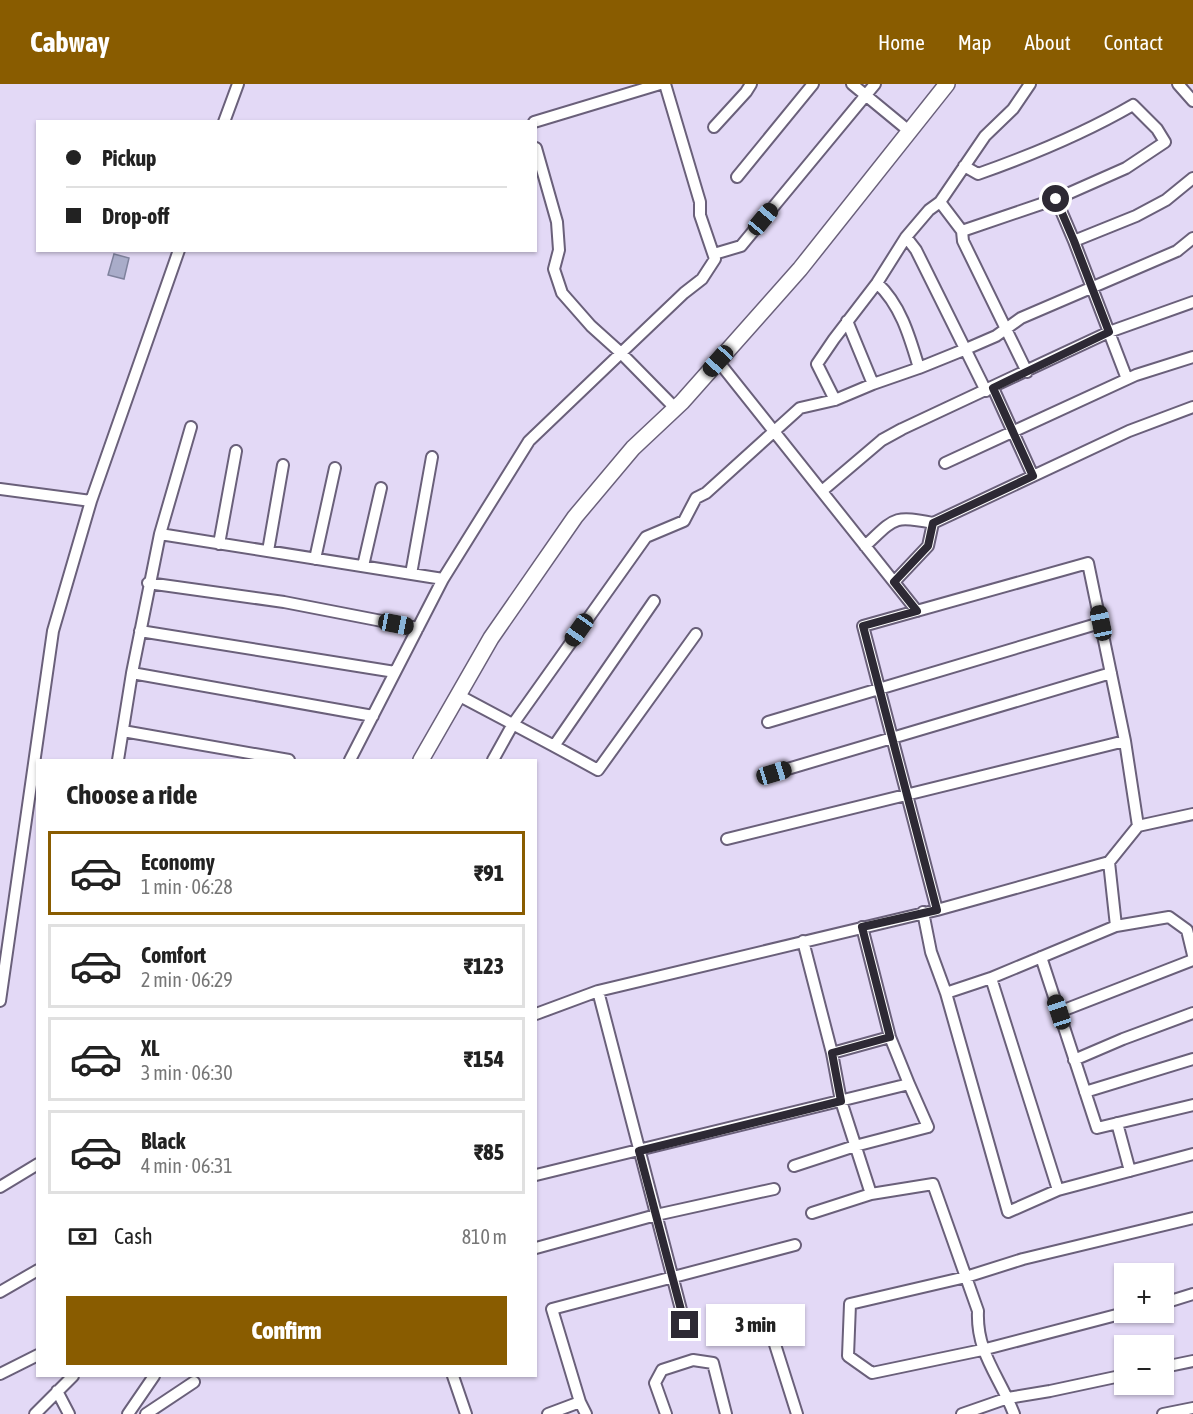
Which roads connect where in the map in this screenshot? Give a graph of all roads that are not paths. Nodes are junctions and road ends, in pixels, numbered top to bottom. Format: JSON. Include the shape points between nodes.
{"nodes":[{"id":1,"x":237,"y":84,"type":"edge"},
{"id":2,"x":660,"y":84,"type":"edge"},
{"id":3,"x":665,"y":84,"type":"edge"},
{"id":4,"x":750,"y":84,"type":"edge"},
{"id":5,"x":813,"y":84,"type":"edge"},
{"id":6,"x":852,"y":84,"type":"edge"},
{"id":7,"x":875,"y":84,"type":"edge"},
{"id":8,"x":947,"y":84,"type":"edge"},
{"id":9,"x":1030,"y":84,"type":"edge"},
{"id":10,"x":1178,"y":84,"type":"edge"},
{"id":11,"x":866,"y":96,"type":"junction"},
{"id":12,"x":1193,"y":101,"type":"edge"},
{"id":13,"x":225,"y":120,"type":"edge"},
{"id":14,"x":537,"y":121,"type":"edge"},
{"id":15,"x":714,"y":127,"type":"dead end"},
{"id":16,"x":909,"y":131,"type":"junction"},
{"id":17,"x":537,"y":152,"type":"edge"},
{"id":18,"x":964,"y":166,"type":"junction"},
{"id":19,"x":737,"y":177,"type":"dead end"},
{"id":20,"x":1193,"y":178,"type":"edge"},
{"id":21,"x":1056,"y":199,"type":"junction"},
{"id":22,"x":940,"y":202,"type":"junction"},
{"id":23,"x":962,"y":231,"type":"junction"},
{"id":24,"x":906,"y":237,"type":"junction"},
{"id":25,"x":1193,"y":238,"type":"edge"},
{"id":26,"x":1074,"y":241,"type":"junction"},
{"id":27,"x":178,"y":252,"type":"edge"},
{"id":28,"x":714,"y":254,"type":"junction"},
{"id":29,"x":877,"y":283,"type":"junction"},
{"id":30,"x":1092,"y":287,"type":"junction"},
{"id":31,"x":1193,"y":302,"type":"edge"},
{"id":32,"x":847,"y":321,"type":"junction"},
{"id":33,"x":1007,"y":328,"type":"junction"},
{"id":34,"x":1109,"y":332,"type":"junction"},
{"id":35,"x":966,"y":349,"type":"junction"},
{"id":36,"x":621,"y":353,"type":"junction"},
{"id":37,"x":1193,"y":357,"type":"edge"},
{"id":38,"x":718,"y":361,"type":"junction"},
{"id":39,"x":919,"y":368,"type":"junction"},
{"id":40,"x":1027,"y":372,"type":"junction"},
{"id":41,"x":1127,"y":379,"type":"junction"},
{"id":42,"x":873,"y":384,"type":"junction"},
{"id":43,"x":989,"y":390,"type":"junction"},
{"id":44,"x":834,"y":400,"type":"junction"},
{"id":45,"x":1193,"y":407,"type":"edge"},
{"id":46,"x":675,"y":408,"type":"junction"},
{"id":47,"x":191,"y":427,"type":"dead end"},
{"id":48,"x":774,"y":431,"type":"junction"},
{"id":49,"x":1013,"y":433,"type":"junction"},
{"id":50,"x":236,"y":451,"type":"dead end"},
{"id":51,"x":432,"y":457,"type":"dead end"},
{"id":52,"x":945,"y":463,"type":"dead end"},
{"id":53,"x":283,"y":465,"type":"dead end"},
{"id":54,"x":335,"y":468,"type":"dead end"},
{"id":55,"x":1033,"y":476,"type":"junction"},
{"id":56,"x":381,"y":488,"type":"dead end"},
{"id":57,"x":0,"y":489,"type":"edge"},
{"id":58,"x":822,"y":491,"type":"junction"},
{"id":59,"x":91,"y":501,"type":"junction"},
{"id":60,"x":933,"y":523,"type":"junction"},
{"id":61,"x":160,"y":534,"type":"junction"},
{"id":62,"x":219,"y":544,"type":"junction"},
{"id":63,"x":865,"y":546,"type":"junction"},
{"id":64,"x":268,"y":551,"type":"junction"},
{"id":65,"x":315,"y":559,"type":"junction"},
{"id":66,"x":363,"y":566,"type":"junction"},
{"id":67,"x":411,"y":574,"type":"junction"},
{"id":68,"x":443,"y":579,"type":"junction"},
{"id":69,"x":894,"y":582,"type":"junction"},
{"id":70,"x":148,"y":583,"type":"junction"},
{"id":71,"x":654,"y":601,"type":"dead end"},
{"id":72,"x":917,"y":611,"type":"junction"},
{"id":73,"x":1101,"y":623,"type":"junction"},
{"id":74,"x":418,"y":628,"type":"junction"},
{"id":75,"x":140,"y":631,"type":"junction"},
{"id":76,"x":696,"y":634,"type":"dead end"},
{"id":77,"x":394,"y":672,"type":"junction"},
{"id":78,"x":132,"y":673,"type":"junction"},
{"id":79,"x":1111,"y":673,"type":"junction"},
{"id":80,"x":880,"y":689,"type":"junction"},
{"id":81,"x":458,"y":695,"type":"junction"},
{"id":82,"x":373,"y":716,"type":"junction"},
{"id":83,"x":768,"y":722,"type":"dead end"},
{"id":84,"x":513,"y":724,"type":"junction"},
{"id":85,"x":123,"y":731,"type":"junction"},
{"id":86,"x":892,"y":738,"type":"junction"},
{"id":87,"x":1125,"y":741,"type":"junction"},
{"id":88,"x":554,"y":746,"type":"junction"},
{"id":89,"x":118,"y":759,"type":"edge"},
{"id":90,"x":284,"y":759,"type":"edge"},
{"id":91,"x":352,"y":759,"type":"edge"},
{"id":92,"x":422,"y":759,"type":"edge"},
{"id":93,"x":494,"y":759,"type":"edge"},
{"id":94,"x":774,"y":773,"type":"dead end"},
{"id":95,"x":907,"y":795,"type":"junction"},
{"id":96,"x":1193,"y":814,"type":"edge"},
{"id":97,"x":1138,"y":826,"type":"junction"},
{"id":98,"x":727,"y":839,"type":"dead end"},
{"id":99,"x":1109,"y":862,"type":"junction"},
{"id":100,"x":937,"y":910,"type":"junction"},
{"id":101,"x":923,"y":912,"type":"junction"},
{"id":102,"x":1116,"y":926,"type":"junction"},
{"id":103,"x":862,"y":927,"type":"junction"},
{"id":104,"x":803,"y":941,"type":"junction"},
{"id":105,"x":1041,"y":957,"type":"junction"},
{"id":106,"x":1193,"y":958,"type":"edge"},
{"id":107,"x":992,"y":978,"type":"junction"},
{"id":108,"x":598,"y":992,"type":"junction"},
{"id":109,"x":946,"y":993,"type":"junction"},
{"id":110,"x":0,"y":1001,"type":"edge"},
{"id":111,"x":1059,"y":1012,"type":"junction"},
{"id":112,"x":537,"y":1014,"type":"edge"},
{"id":113,"x":1193,"y":1014,"type":"edge"},
{"id":114,"x":890,"y":1037,"type":"junction"},
{"id":115,"x":832,"y":1053,"type":"junction"},
{"id":116,"x":1193,"y":1059,"type":"edge"},
{"id":117,"x":1074,"y":1060,"type":"junction"},
{"id":118,"x":909,"y":1084,"type":"junction"},
{"id":119,"x":1085,"y":1092,"type":"junction"},
{"id":120,"x":841,"y":1101,"type":"junction"},
{"id":121,"x":1193,"y":1105,"type":"edge"},
{"id":122,"x":1117,"y":1123,"type":"junction"},
{"id":123,"x":855,"y":1146,"type":"junction"},
{"id":124,"x":639,"y":1151,"type":"junction"},
{"id":125,"x":1193,"y":1154,"type":"edge"},
{"id":126,"x":36,"y":1165,"type":"edge"},
{"id":127,"x":794,"y":1166,"type":"dead end"},
{"id":128,"x":1130,"y":1171,"type":"junction"},
{"id":129,"x":537,"y":1175,"type":"edge"},
{"id":130,"x":0,"y":1187,"type":"edge"},
{"id":131,"x":774,"y":1189,"type":"dead end"},
{"id":132,"x":1058,"y":1190,"type":"junction"},
{"id":133,"x":871,"y":1194,"type":"junction"},
{"id":134,"x":812,"y":1213,"type":"dead end"},
{"id":135,"x":656,"y":1215,"type":"junction"},
{"id":136,"x":1193,"y":1218,"type":"edge"},
{"id":137,"x":795,"y":1245,"type":"dead end"},
{"id":138,"x":537,"y":1248,"type":"edge"},
{"id":139,"x":36,"y":1271,"type":"edge"},
{"id":140,"x":966,"y":1277,"type":"junction"},
{"id":141,"x":673,"y":1278,"type":"junction"},
{"id":142,"x":0,"y":1292,"type":"edge"},
{"id":143,"x":1193,"y":1294,"type":"edge"},
{"id":144,"x":1174,"y":1300,"type":"edge"},
{"id":145,"x":766,"y":1316,"type":"dead end"},
{"id":146,"x":1114,"y":1316,"type":"edge"},
{"id":147,"x":685,"y":1325,"type":"dead end"},
{"id":148,"x":982,"y":1350,"type":"junction"},
{"id":149,"x":36,"y":1355,"type":"edge"},
{"id":150,"x":1193,"y":1361,"type":"edge"},
{"id":151,"x":1174,"y":1365,"type":"edge"},
{"id":152,"x":0,"y":1374,"type":"edge"},
{"id":153,"x":72,"y":1377,"type":"edge"},
{"id":154,"x":153,"y":1377,"type":"edge"},
{"id":155,"x":453,"y":1377,"type":"edge"},
{"id":156,"x":1114,"y":1377,"type":"edge"},
{"id":157,"x":194,"y":1382,"type":"dead end"},
{"id":158,"x":57,"y":1391,"type":"junction"},
{"id":159,"x":1008,"y":1398,"type":"junction"},
{"id":160,"x":580,"y":1402,"type":"junction"},
{"id":161,"x":1193,"y":1408,"type":"edge"},
{"id":162,"x":34,"y":1414,"type":"edge"},
{"id":163,"x":69,"y":1414,"type":"edge"},
{"id":164,"x":128,"y":1414,"type":"edge"},
{"id":165,"x":146,"y":1414,"type":"edge"},
{"id":166,"x":466,"y":1414,"type":"edge"},
{"id":167,"x":548,"y":1414,"type":"edge"},
{"id":168,"x":586,"y":1414,"type":"edge"},
{"id":169,"x":666,"y":1414,"type":"edge"},
{"id":170,"x":726,"y":1414,"type":"edge"},
{"id":171,"x":797,"y":1414,"type":"edge"},
{"id":172,"x":962,"y":1414,"type":"edge"},
{"id":173,"x":1014,"y":1414,"type":"edge"},
{"id":174,"x":1163,"y":1414,"type":"edge"}],
"edges":[{"from":1,"to":13,"type":"street"},
{"from":2,"to":14,"type":"street"},
{"from":3,"to":28,"type":"street"},
{"from":4,"to":15,"type":"street"},
{"from":5,"to":19,"type":"street"},
{"from":6,"to":11,"type":"street"},
{"from":7,"to":11,"type":"street"},
{"from":8,"to":16,"type":"street"},
{"from":9,"to":18,"type":"street"},
{"from":10,"to":12,"type":"street"},
{"from":11,"to":16,"type":"street"},
{"from":11,"to":28,"type":"street","via":[[741,246]]},
{"from":16,"to":38,"type":"street","via":[[800,269]]},
{"from":17,"to":36,"type":"street","via":[[557,222],[559,250],[554,269],[562,293]]},
{"from":18,"to":21,"type":"street","via":[[978,174],[1036,154],[1133,105],[1165,142],[1126,168]]},
{"from":18,"to":22,"type":"street"},
{"from":20,"to":26,"type":"street","via":[[1166,200],[1136,216]]},
{"from":21,"to":23,"type":"street"},
{"from":21,"to":26,"type":"street"},
{"from":22,"to":23,"type":"street"},
{"from":22,"to":24,"type":"street"},
{"from":23,"to":33,"type":"street","via":[[963,241]]},
{"from":24,"to":29,"type":"street"},
{"from":24,"to":35,"type":"street"},
{"from":25,"to":30,"type":"street","via":[[1177,251]]},
{"from":26,"to":30,"type":"street"},
{"from":27,"to":59,"type":"street"},
{"from":28,"to":36,"type":"street","via":[[715,259],[702,279]]},
{"from":29,"to":32,"type":"street"},
{"from":29,"to":39,"type":"street","via":[[888,293],[907,329]]},
{"from":30,"to":33,"type":"street"},
{"from":30,"to":34,"type":"street"},
{"from":31,"to":34,"type":"street"},
{"from":32,"to":42,"type":"street"},
{"from":32,"to":44,"type":"street","via":[[818,364]]},
{"from":33,"to":35,"type":"street"},
{"from":33,"to":40,"type":"street"},
{"from":34,"to":40,"type":"street"},
{"from":34,"to":41,"type":"street"},
{"from":35,"to":39,"type":"street"},
{"from":35,"to":43,"type":"street"},
{"from":36,"to":46,"type":"street"},
{"from":36,"to":68,"type":"street","via":[[529,441]]},
{"from":37,"to":41,"type":"street"},
{"from":38,"to":46,"type":"street"},
{"from":38,"to":48,"type":"street"},
{"from":39,"to":42,"type":"street"},
{"from":40,"to":43,"type":"street"},
{"from":41,"to":49,"type":"street"},
{"from":42,"to":44,"type":"street"},
{"from":43,"to":49,"type":"street"},
{"from":43,"to":58,"type":"street","via":[[882,440]]},
{"from":44,"to":48,"type":"street","via":[[800,408]]},
{"from":45,"to":55,"type":"street"},
{"from":46,"to":81,"type":"street","via":[[633,448],[575,517],[491,638]]},
{"from":47,"to":61,"type":"street"},
{"from":48,"to":58,"type":"street"},
{"from":48,"to":84,"type":"street","via":[[696,498],[684,521],[646,537]]},
{"from":49,"to":52,"type":"street"},
{"from":49,"to":55,"type":"street"},
{"from":50,"to":62,"type":"street"},
{"from":51,"to":67,"type":"street"},
{"from":53,"to":64,"type":"street"},
{"from":54,"to":65,"type":"street"},
{"from":55,"to":60,"type":"street"},
{"from":56,"to":66,"type":"street"},
{"from":57,"to":59,"type":"street"},
{"from":58,"to":63,"type":"street"},
{"from":59,"to":110,"type":"street","via":[[53,631]]},
{"from":60,"to":63,"type":"street","via":[[906,517],[890,522]]},
{"from":60,"to":69,"type":"street","via":[[928,546]]},
{"from":61,"to":62,"type":"street"},
{"from":61,"to":70,"type":"street"},
{"from":62,"to":64,"type":"street"},
{"from":63,"to":69,"type":"street"},
{"from":64,"to":65,"type":"street"},
{"from":65,"to":66,"type":"street"},
{"from":66,"to":67,"type":"street"},
{"from":67,"to":68,"type":"street"},
{"from":68,"to":74,"type":"street"},
{"from":69,"to":72,"type":"street"},
{"from":70,"to":74,"type":"street","via":[[284,602]]},
{"from":70,"to":75,"type":"street"},
{"from":71,"to":88,"type":"street"},
{"from":72,"to":73,"type":"street","via":[[1088,563]]},
{"from":72,"to":80,"type":"street","via":[[863,626]]},
{"from":73,"to":79,"type":"street"},
{"from":73,"to":80,"type":"street"},
{"from":74,"to":77,"type":"street"},
{"from":75,"to":77,"type":"street"},
{"from":75,"to":78,"type":"street"},
{"from":76,"to":88,"type":"street","via":[[597,770]]},
{"from":77,"to":82,"type":"street"},
{"from":78,"to":82,"type":"street"},
{"from":78,"to":85,"type":"street"},
{"from":79,"to":86,"type":"street"},
{"from":79,"to":87,"type":"street"},
{"from":80,"to":83,"type":"street"},
{"from":80,"to":86,"type":"street"},
{"from":81,"to":84,"type":"street"},
{"from":81,"to":92,"type":"street"},
{"from":82,"to":91,"type":"street"},
{"from":84,"to":88,"type":"street"},
{"from":84,"to":93,"type":"street"},
{"from":85,"to":89,"type":"street"},
{"from":85,"to":90,"type":"street"},
{"from":86,"to":94,"type":"street"},
{"from":86,"to":95,"type":"street"},
{"from":87,"to":95,"type":"street"},
{"from":87,"to":97,"type":"street"},
{"from":95,"to":98,"type":"street"},
{"from":95,"to":100,"type":"street"},
{"from":96,"to":97,"type":"street"},
{"from":97,"to":99,"type":"street"},
{"from":99,"to":100,"type":"street"},
{"from":99,"to":102,"type":"street"},
{"from":100,"to":101,"type":"street"},
{"from":101,"to":103,"type":"street"},
{"from":101,"to":109,"type":"street","via":[[931,952]]},
{"from":102,"to":105,"type":"street"},
{"from":102,"to":106,"type":"street","via":[[1169,917],[1187,930]]},
{"from":103,"to":104,"type":"street"},
{"from":103,"to":114,"type":"street"},
{"from":104,"to":108,"type":"street"},
{"from":104,"to":115,"type":"street"},
{"from":105,"to":107,"type":"street"},
{"from":105,"to":111,"type":"street"},
{"from":106,"to":111,"type":"street"},
{"from":107,"to":109,"type":"street"},
{"from":107,"to":132,"type":"street"},
{"from":108,"to":112,"type":"street"},
{"from":108,"to":124,"type":"street"},
{"from":109,"to":132,"type":"street","via":[[1008,1212]]},
{"from":111,"to":117,"type":"street"},
{"from":113,"to":117,"type":"street"},
{"from":114,"to":115,"type":"street"},
{"from":114,"to":118,"type":"street"},
{"from":115,"to":120,"type":"street"},
{"from":116,"to":119,"type":"street"},
{"from":117,"to":119,"type":"street"},
{"from":118,"to":120,"type":"street"},
{"from":118,"to":123,"type":"street","via":[[928,1127]]},
{"from":119,"to":122,"type":"street","via":[[1097,1128]]},
{"from":120,"to":123,"type":"street"},
{"from":120,"to":124,"type":"street"},
{"from":121,"to":122,"type":"street"},
{"from":122,"to":128,"type":"street"},
{"from":123,"to":127,"type":"street"},
{"from":123,"to":133,"type":"street"},
{"from":124,"to":129,"type":"street"},
{"from":124,"to":135,"type":"street"},
{"from":125,"to":128,"type":"street"},
{"from":126,"to":130,"type":"street"},
{"from":128,"to":132,"type":"street"},
{"from":131,"to":135,"type":"street"},
{"from":133,"to":134,"type":"street"},
{"from":133,"to":140,"type":"street","via":[[933,1184]]},
{"from":135,"to":138,"type":"street"},
{"from":135,"to":141,"type":"street"},
{"from":136,"to":140,"type":"street","via":[[1023,1259]]},
{"from":137,"to":141,"type":"street"},
{"from":139,"to":142,"type":"street"},
{"from":140,"to":148,"type":"street","via":[[978,1311]]},
{"from":140,"to":148,"type":"street","via":[[849,1304],[848,1356],[872,1373]]},
{"from":141,"to":147,"type":"street"},
{"from":141,"to":160,"type":"street","via":[[552,1309]]},
{"from":143,"to":144,"type":"street"},
{"from":145,"to":171,"type":"street"},
{"from":146,"to":148,"type":"street"},
{"from":148,"to":159,"type":"street"},
{"from":149,"to":152,"type":"street"},
{"from":150,"to":151,"type":"street"},
{"from":153,"to":158,"type":"street"},
{"from":154,"to":164,"type":"street"},
{"from":155,"to":166,"type":"street"},
{"from":156,"to":159,"type":"street"},
{"from":157,"to":165,"type":"street"},
{"from":158,"to":162,"type":"street"},
{"from":158,"to":163,"type":"street"},
{"from":159,"to":172,"type":"street"},
{"from":159,"to":173,"type":"street"},
{"from":160,"to":167,"type":"street"},
{"from":160,"to":168,"type":"street"},
{"from":161,"to":174,"type":"street"},
{"from":169,"to":170,"type":"street","via":[[655,1383],[662,1370],[693,1360],[713,1363]]}]}
